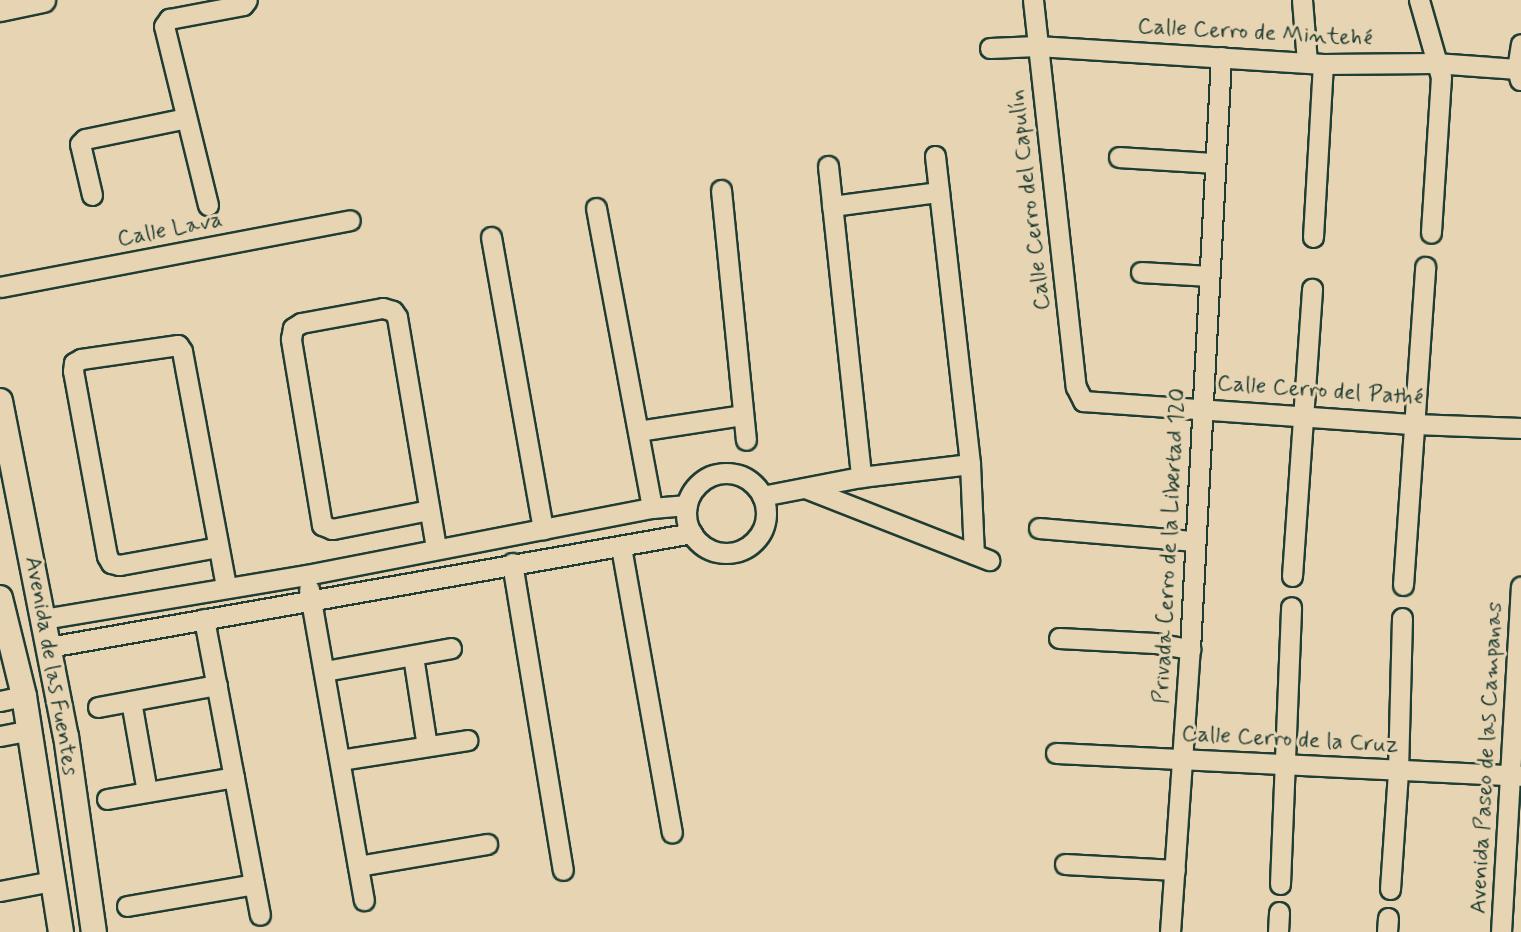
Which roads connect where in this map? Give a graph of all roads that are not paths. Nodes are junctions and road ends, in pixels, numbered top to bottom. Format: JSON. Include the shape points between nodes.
{"nodes":[{"id":1,"x":43,"y":0,"type":"edge"},
{"id":2,"x":247,"y":0,"type":"edge"},
{"id":3,"x":1033,"y":0,"type":"edge"},
{"id":4,"x":1302,"y":0,"type":"edge"},
{"id":5,"x":1419,"y":0,"type":"edge"},
{"id":6,"x":0,"y":9,"type":"edge"},
{"id":7,"x":1521,"y":44,"type":"edge"},
{"id":8,"x":1037,"y":46,"type":"junction"},
{"id":9,"x":990,"y":48,"type":"dead end"},
{"id":10,"x":1221,"y":57,"type":"junction"},
{"id":11,"x":1315,"y":63,"type":"junction"},
{"id":12,"x":1435,"y":63,"type":"junction"},
{"id":13,"x":1519,"y":75,"type":"edge"},
{"id":14,"x":186,"y":118,"type":"junction"},
{"id":15,"x":935,"y":156,"type":"dead end"},
{"id":16,"x":1119,"y":157,"type":"dead end"},
{"id":17,"x":1215,"y":163,"type":"junction"},
{"id":18,"x":828,"y":166,"type":"dead end"},
{"id":19,"x":721,"y":190,"type":"dead end"},
{"id":20,"x":939,"y":192,"type":"junction"},
{"id":21,"x":92,"y":195,"type":"dead end"},
{"id":22,"x":208,"y":205,"type":"dead end"},
{"id":23,"x":832,"y":206,"type":"junction"},
{"id":24,"x":596,"y":208,"type":"dead end"},
{"id":25,"x":349,"y":220,"type":"dead end"},
{"id":26,"x":1431,"y":233,"type":"dead end"},
{"id":27,"x":491,"y":237,"type":"dead end"},
{"id":28,"x":1313,"y":237,"type":"dead end"},
{"id":29,"x":1425,"y":267,"type":"dead end"},
{"id":30,"x":1141,"y":272,"type":"dead end"},
{"id":31,"x":1209,"y":275,"type":"junction"},
{"id":32,"x":0,"y":287,"type":"edge"},
{"id":33,"x":1311,"y":289,"type":"dead end"},
{"id":34,"x":1077,"y":394,"type":"joint"},
{"id":35,"x":0,"y":401,"type":"edge"},
{"id":36,"x":1202,"y":407,"type":"junction"},
{"id":37,"x":742,"y":415,"type":"junction"},
{"id":38,"x":1304,"y":416,"type":"junction"},
{"id":39,"x":1414,"y":424,"type":"junction"},
{"id":40,"x":1521,"y":428,"type":"edge"},
{"id":41,"x":638,"y":431,"type":"junction"},
{"id":42,"x":746,"y":440,"type":"dead end"},
{"id":43,"x":970,"y":464,"type":"junction"},
{"id":44,"x":861,"y":477,"type":"junction"},
{"id":45,"x":804,"y":488,"type":"junction"},
{"id":46,"x":762,"y":496,"type":"junction"},
{"id":47,"x":687,"y":505,"type":"junction"},
{"id":48,"x":652,"y":508,"type":"junction"},
{"id":49,"x":429,"y":510,"type":"junction"},
{"id":50,"x":543,"y":528,"type":"junction"},
{"id":51,"x":1040,"y":528,"type":"dead end"},
{"id":52,"x":692,"y":534,"type":"junction"},
{"id":53,"x":1194,"y":541,"type":"junction"},
{"id":54,"x":218,"y":547,"type":"junction"},
{"id":55,"x":621,"y":547,"type":"junction"},
{"id":56,"x":436,"y":548,"type":"junction"},
{"id":57,"x":512,"y":563,"type":"junction"},
{"id":58,"x":306,"y":575,"type":"junction"},
{"id":59,"x":1292,"y":576,"type":"dead end"},
{"id":60,"x":1403,"y":585,"type":"dead end"},
{"id":61,"x":226,"y":586,"type":"junction"},
{"id":62,"x":1521,"y":587,"type":"edge"},
{"id":63,"x":0,"y":598,"type":"edge"},
{"id":64,"x":312,"y":600,"type":"junction"},
{"id":65,"x":1291,"y":607,"type":"dead end"},
{"id":66,"x":1402,"y":618,"type":"dead end"},
{"id":67,"x":43,"y":619,"type":"junction"},
{"id":68,"x":204,"y":619,"type":"junction"},
{"id":69,"x":1059,"y":638,"type":"dead end"},
{"id":70,"x":49,"y":647,"type":"junction"},
{"id":71,"x":451,"y":649,"type":"dead end"},
{"id":72,"x":1190,"y":649,"type":"junction"},
{"id":73,"x":413,"y":656,"type":"junction"},
{"id":74,"x":325,"y":671,"type":"junction"},
{"id":75,"x":217,"y":685,"type":"junction"},
{"id":76,"x":12,"y":699,"type":"edge"},
{"id":77,"x":131,"y":701,"type":"junction"},
{"id":78,"x":99,"y":707,"type":"dead end"},
{"id":79,"x":30,"y":730,"type":"junction"},
{"id":80,"x":0,"y":736,"type":"edge"},
{"id":81,"x":467,"y":740,"type":"dead end"},
{"id":82,"x":427,"y":746,"type":"junction"},
{"id":83,"x":1056,"y":753,"type":"dead end"},
{"id":84,"x":1183,"y":759,"type":"junction"},
{"id":85,"x":340,"y":760,"type":"junction"},
{"id":86,"x":1284,"y":765,"type":"junction"},
{"id":87,"x":1398,"y":771,"type":"junction"},
{"id":88,"x":1515,"y":776,"type":"edge"},
{"id":89,"x":234,"y":778,"type":"junction"},
{"id":90,"x":147,"y":792,"type":"junction"},
{"id":91,"x":107,"y":799,"type":"dead end"},
{"id":92,"x":672,"y":832,"type":"dead end"},
{"id":93,"x":487,"y":844,"type":"dead end"},
{"id":94,"x":1065,"y":864,"type":"dead end"},
{"id":95,"x":358,"y":866,"type":"junction"},
{"id":96,"x":563,"y":870,"type":"dead end"},
{"id":97,"x":1175,"y":870,"type":"junction"},
{"id":98,"x":52,"y":881,"type":"junction"},
{"id":99,"x":254,"y":884,"type":"junction"},
{"id":100,"x":1280,"y":884,"type":"dead end"},
{"id":101,"x":1390,"y":889,"type":"dead end"},
{"id":102,"x":0,"y":891,"type":"edge"},
{"id":103,"x":364,"y":900,"type":"dead end"},
{"id":104,"x":127,"y":905,"type":"dead end"},
{"id":105,"x":1279,"y":912,"type":"dead end"},
{"id":106,"x":260,"y":915,"type":"dead end"},
{"id":107,"x":61,"y":932,"type":"edge"},
{"id":108,"x":94,"y":932,"type":"edge"},
{"id":109,"x":1170,"y":932,"type":"edge"},
{"id":110,"x":1278,"y":932,"type":"edge"},
{"id":111,"x":1501,"y":932,"type":"edge"}],
"edges":[{"from":1,"to":6,"type":"main road"},
{"from":2,"to":14,"type":"street","via":[[243,5],[165,21]]},
{"from":3,"to":8,"type":"street","name":"Calle Cerro del Capulín"},
{"from":4,"to":11,"type":"street"},
{"from":5,"to":12,"type":"street"},
{"from":7,"to":13,"type":"street"},
{"from":8,"to":9,"type":"street","name":"Calle Cerro de Mintehé"},
{"from":8,"to":10,"type":"street","name":"Calle Cerro de Mintehé"},
{"from":8,"to":34,"type":"street","name":"Calle Cerro del Capulín"},
{"from":10,"to":11,"type":"street","name":"Calle Cerro de Mintehé"},
{"from":10,"to":17,"type":"street","name":"Privada Cerro de la Libertad 120"},
{"from":11,"to":12,"type":"street","name":"Calle Cerro de Mintehé"},
{"from":11,"to":28,"type":"street"},
{"from":12,"to":13,"type":"street","name":"Calle Cerro de Mintehé"},
{"from":12,"to":26,"type":"street","via":[[1441,77]]},
{"from":14,"to":21,"type":"street","via":[[82,141]]},
{"from":14,"to":22,"type":"street"},
{"from":15,"to":20,"type":"street"},
{"from":16,"to":17,"type":"street"},
{"from":17,"to":31,"type":"street","name":"Privada Cerro de la Libertad 120"},
{"from":18,"to":23,"type":"street"},
{"from":19,"to":37,"type":"street"},
{"from":20,"to":23,"type":"street"},
{"from":20,"to":43,"type":"street"},
{"from":23,"to":44,"type":"street"},
{"from":24,"to":41,"type":"street"},
{"from":25,"to":32,"type":"street","name":"Calle Lava"},
{"from":27,"to":50,"type":"street"},
{"from":29,"to":39,"type":"street"},
{"from":30,"to":31,"type":"street"},
{"from":31,"to":36,"type":"street","name":"Privada Cerro de la Libertad 120"},
{"from":33,"to":38,"type":"street"},
{"from":34,"to":36,"type":"street","name":"Calle Cerro del Pathé","via":[[1091,404]]},
{"from":35,"to":67,"type":"main road","name":"Avenida de las Fuentes"},
{"from":36,"to":38,"type":"street","name":"Calle Cerro del Pathé"},
{"from":36,"to":53,"type":"street","name":"Privada Cerro de la Libertad 120"},
{"from":37,"to":41,"type":"street"},
{"from":37,"to":42,"type":"street"},
{"from":38,"to":39,"type":"street","name":"Calle Cerro del Pathé"},
{"from":38,"to":59,"type":"street"},
{"from":39,"to":40,"type":"street","name":"Calle Cerro del Pathé"},
{"from":39,"to":60,"type":"street"},
{"from":41,"to":48,"type":"street"},
{"from":43,"to":44,"type":"street"},
{"from":43,"to":45,"type":"street","via":[[982,556]]},
{"from":44,"to":45,"type":"street"},
{"from":45,"to":46,"type":"street"},
{"from":46,"to":47,"type":"street","via":[[748,480],[718,474],[703,480]]},
{"from":46,"to":52,"type":"street","via":[[765,523],[745,548],[715,551]]},
{"from":47,"to":48,"type":"street"},
{"from":47,"to":52,"type":"street","via":[[686,520]]},
{"from":48,"to":50,"type":"street"},
{"from":49,"to":49,"type":"street","via":[[393,311],[383,308],[293,328],[322,525],[332,529]]},
{"from":49,"to":56,"type":"street"},
{"from":50,"to":56,"type":"street"},
{"from":51,"to":53,"type":"street"},
{"from":52,"to":55,"type":"street"},
{"from":53,"to":72,"type":"street","name":"Privada Cerro de la Libertad 120"},
{"from":54,"to":54,"type":"street","via":[[178,345],[74,363],[111,563]]},
{"from":54,"to":61,"type":"street"},
{"from":55,"to":57,"type":"street"},
{"from":55,"to":92,"type":"street"},
{"from":56,"to":58,"type":"street"},
{"from":57,"to":64,"type":"street"},
{"from":57,"to":96,"type":"street"},
{"from":58,"to":61,"type":"street"},
{"from":58,"to":64,"type":"street"},
{"from":61,"to":67,"type":"street"},
{"from":62,"to":88,"type":"street","name":"Avenida Paseo de las Campanas"},
{"from":63,"to":76,"type":"main road","name":"Avenida de las Fuentes"},
{"from":64,"to":68,"type":"street"},
{"from":64,"to":74,"type":"street"},
{"from":65,"to":86,"type":"street"},
{"from":66,"to":87,"type":"street"},
{"from":67,"to":70,"type":"main road","name":"Avenida de las Fuentes"},
{"from":68,"to":70,"type":"street"},
{"from":68,"to":75,"type":"street"},
{"from":69,"to":72,"type":"street"},
{"from":70,"to":108,"type":"main road","name":"Avenida de las Fuentes"},
{"from":71,"to":73,"type":"street"},
{"from":72,"to":84,"type":"street","name":"Privada Cerro de la Libertad 120"},
{"from":73,"to":74,"type":"street"},
{"from":73,"to":82,"type":"street"},
{"from":74,"to":85,"type":"street"},
{"from":75,"to":77,"type":"street"},
{"from":75,"to":89,"type":"street"},
{"from":76,"to":79,"type":"main road","name":"Avenida de las Fuentes"},
{"from":77,"to":78,"type":"street"},
{"from":77,"to":90,"type":"street"},
{"from":79,"to":80,"type":"street"},
{"from":79,"to":98,"type":"main road","name":"Avenida de las Fuentes"},
{"from":81,"to":82,"type":"street"},
{"from":82,"to":85,"type":"street"},
{"from":83,"to":84,"type":"street","name":"Calle Cerro de la Cruz"},
{"from":84,"to":86,"type":"street","name":"Calle Cerro de la Cruz"},
{"from":84,"to":97,"type":"street","name":"Privada Cerro de la Libertad 120"},
{"from":85,"to":95,"type":"street"},
{"from":86,"to":87,"type":"street","name":"Calle Cerro de la Cruz"},
{"from":86,"to":100,"type":"street"},
{"from":87,"to":88,"type":"street","name":"Calle Cerro de la Cruz"},
{"from":87,"to":101,"type":"street"},
{"from":88,"to":111,"type":"street","name":"Avenida Paseo de las Campanas"},
{"from":89,"to":90,"type":"street"},
{"from":89,"to":99,"type":"street"},
{"from":90,"to":91,"type":"street"},
{"from":93,"to":95,"type":"street"},
{"from":94,"to":97,"type":"street"},
{"from":95,"to":103,"type":"street"},
{"from":97,"to":109,"type":"street","name":"Privada Cerro de la Libertad 120"},
{"from":98,"to":102,"type":"street"},
{"from":98,"to":107,"type":"main road","name":"Avenida de las Fuentes"},
{"from":99,"to":104,"type":"street"},
{"from":99,"to":106,"type":"street"},
{"from":105,"to":110,"type":"street"}]}
